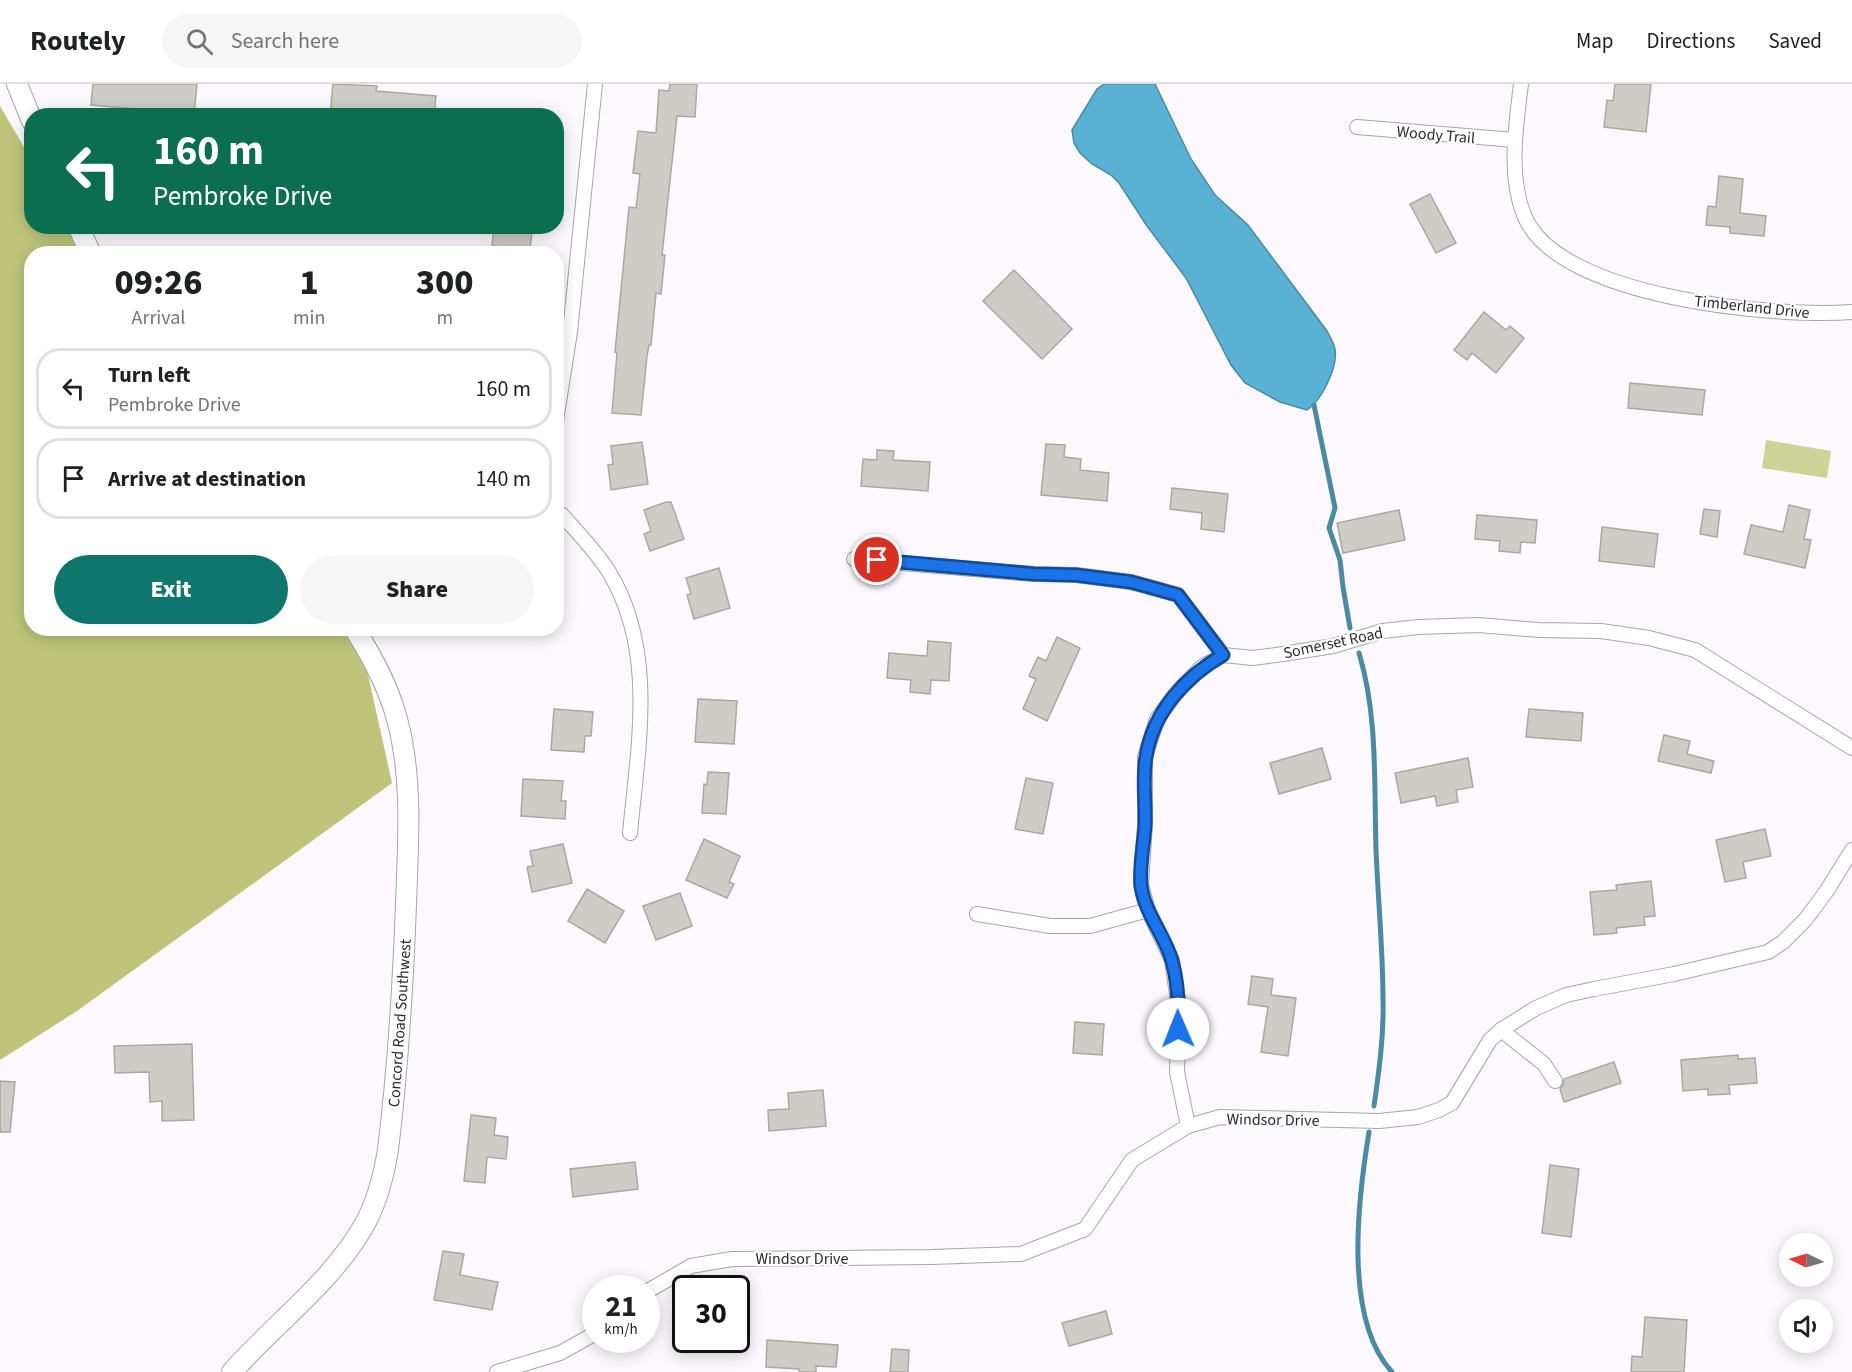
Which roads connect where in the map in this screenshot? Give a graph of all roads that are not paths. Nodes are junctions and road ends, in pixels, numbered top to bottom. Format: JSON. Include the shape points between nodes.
{"nodes":[{"id":1,"x":17,"y":84,"type":"edge"},
{"id":2,"x":595,"y":84,"type":"edge"},
{"id":3,"x":1521,"y":84,"type":"edge"},
{"id":4,"x":27,"y":108,"type":"edge"},
{"id":5,"x":1357,"y":127,"type":"dead end"},
{"id":6,"x":1515,"y":140,"type":"junction"},
{"id":7,"x":1852,"y":312,"type":"edge"},
{"id":8,"x":564,"y":370,"type":"edge"},
{"id":9,"x":564,"y":517,"type":"edge"},
{"id":10,"x":855,"y":558,"type":"dead end"},
{"id":11,"x":358,"y":636,"type":"edge"},
{"id":12,"x":1223,"y":655,"type":"junction"},
{"id":13,"x":1852,"y":748,"type":"edge"},
{"id":14,"x":630,"y":833,"type":"dead end"},
{"id":15,"x":1852,"y":850,"type":"edge"},
{"id":16,"x":1148,"y":910,"type":"junction"},
{"id":17,"x":977,"y":914,"type":"dead end"},
{"id":18,"x":1501,"y":1030,"type":"junction"},
{"id":19,"x":1555,"y":1081,"type":"dead end"},
{"id":20,"x":1188,"y":1126,"type":"junction"},
{"id":21,"x":660,"y":1284,"type":"edge"},
{"id":22,"x":582,"y":1341,"type":"edge"},
{"id":23,"x":232,"y":1372,"type":"edge"},
{"id":24,"x":497,"y":1372,"type":"edge"}],
"edges":[{"from":1,"to":4,"type":"street"},
{"from":2,"to":8,"type":"street"},
{"from":3,"to":6,"type":"street","name":"Timberland Drive"},
{"from":5,"to":6,"type":"street","name":"Woody Trail"},
{"from":6,"to":7,"type":"street","name":"Timberland Drive","via":[[1524,217],[1546,245],[1594,273],[1632,288],[1718,306]]},
{"from":9,"to":14,"type":"street","via":[[610,573],[638,649],[642,692]]},
{"from":10,"to":12,"type":"street","via":[[1131,582],[1178,595]]},
{"from":11,"to":23,"type":"street","name":"Concord Road Southwest","via":[[392,701],[406,777],[405,939],[397,1068],[384,1175],[356,1238],[313,1290]]},
{"from":12,"to":13,"type":"street","name":"Somerset Road","via":[[1252,658],[1283,654],[1418,627],[1479,625],[1601,631],[1649,638],[1695,650]]},
{"from":12,"to":16,"type":"street","via":[[1202,667],[1177,692],[1157,719],[1145,757],[1141,885]]},
{"from":15,"to":18,"type":"street","name":"Windsor Drive","via":[[1805,920],[1768,952],[1566,995]]},
{"from":16,"to":17,"type":"street","via":[[1090,926],[1050,926]]},
{"from":16,"to":20,"type":"street","via":[[1172,960],[1179,1008],[1177,1071]]},
{"from":18,"to":19,"type":"street","via":[[1544,1064]]},
{"from":18,"to":20,"type":"street","name":"Windsor Drive","via":[[1490,1040],[1452,1103],[1418,1117],[1379,1121],[1220,1117]]},
{"from":20,"to":21,"type":"street","name":"Windsor Drive","via":[[1132,1160],[1085,1229],[1021,1254],[732,1259],[691,1266]]},
{"from":22,"to":24,"type":"street","via":[[560,1353]]}]}
